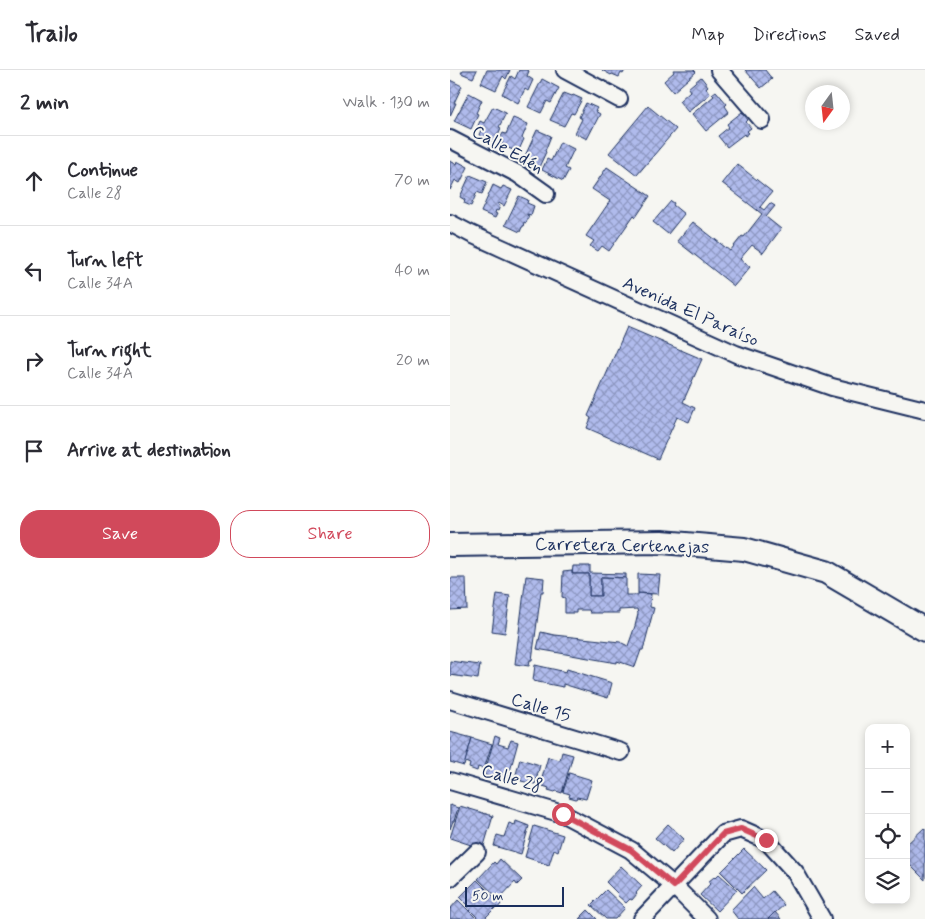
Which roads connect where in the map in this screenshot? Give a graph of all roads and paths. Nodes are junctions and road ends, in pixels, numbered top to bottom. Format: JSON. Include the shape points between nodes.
{"nodes":[{"id":1,"x":565,"y":70,"type":"edge"},
{"id":2,"x":719,"y":70,"type":"edge"},
{"id":3,"x":619,"y":99,"type":"dead end"},
{"id":4,"x":762,"y":120,"type":"dead end"},
{"id":5,"x":450,"y":139,"type":"edge"},
{"id":6,"x":546,"y":194,"type":"dead end"},
{"id":7,"x":450,"y":223,"type":"edge"},
{"id":8,"x":925,"y":410,"type":"edge"},
{"id":9,"x":450,"y":545,"type":"edge"},
{"id":10,"x":925,"y":630,"type":"edge"},
{"id":11,"x":450,"y":700,"type":"edge"},
{"id":12,"x":621,"y":752,"type":"dead end"},
{"id":13,"x":450,"y":781,"type":"edge"},
{"id":14,"x":477,"y":852,"type":"dead end"},
{"id":15,"x":450,"y":878,"type":"edge"},
{"id":16,"x":674,"y":886,"type":"junction"},
{"id":17,"x":642,"y":919,"type":"edge"},
{"id":18,"x":707,"y":919,"type":"edge"},
{"id":19,"x":822,"y":919,"type":"edge"}],
"edges":[{"from":1,"to":3,"type":"street"},
{"from":2,"to":4,"type":"street"},
{"from":5,"to":6,"type":"street","name":"Calle Edén","via":[[518,174]]},
{"from":7,"to":8,"type":"street","name":"Avenida El Paraíso","via":[[736,354],[832,387]]},
{"from":9,"to":10,"type":"main road","name":"Carretera Certenejas","via":[[662,542],[744,549],[826,572]]},
{"from":11,"to":12,"type":"street","name":"Calle 15"},
{"from":13,"to":16,"type":"street","name":"Calle 28","via":[[563,814],[631,850]]},
{"from":14,"to":15,"type":"street"},
{"from":16,"to":17,"type":"street"},
{"from":16,"to":18,"type":"street","name":"Calle 28"},
{"from":16,"to":19,"type":"street","via":[[723,834],[741,829],[766,840],[795,872]]}]}
